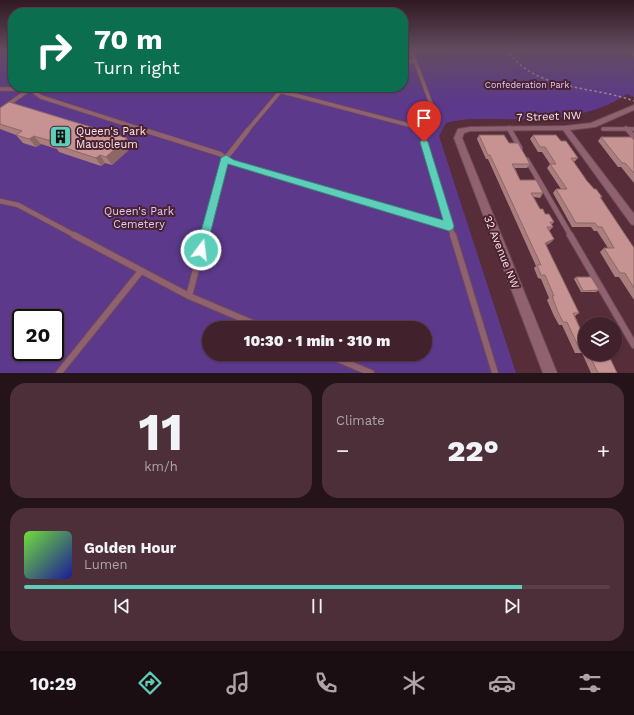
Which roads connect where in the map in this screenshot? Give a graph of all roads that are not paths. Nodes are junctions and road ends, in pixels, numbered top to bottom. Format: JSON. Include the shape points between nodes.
{"nodes":[{"id":1,"x":418,"y":67,"type":"edge"},
{"id":2,"x":26,"y":92,"type":"edge"},
{"id":3,"x":36,"y":92,"type":"edge"},
{"id":4,"x":279,"y":92,"type":"edge"},
{"id":5,"x":284,"y":92,"type":"edge"},
{"id":6,"x":634,"y":107,"type":"edge"},
{"id":7,"x":0,"y":110,"type":"edge"},
{"id":8,"x":420,"y":128,"type":"junction"},
{"id":9,"x":509,"y":128,"type":"junction"},
{"id":10,"x":565,"y":128,"type":"junction"},
{"id":11,"x":626,"y":128,"type":"junction"},
{"id":12,"x":634,"y":128,"type":"edge"},
{"id":13,"x":603,"y":129,"type":"dead end"},
{"id":14,"x":461,"y":131,"type":"joint"},
{"id":15,"x":634,"y":138,"type":"edge"},
{"id":16,"x":226,"y":158,"type":"junction"},
{"id":17,"x":0,"y":201,"type":"edge"},
{"id":18,"x":634,"y":221,"type":"edge"},
{"id":19,"x":449,"y":226,"type":"junction"},
{"id":20,"x":141,"y":271,"type":"junction"},
{"id":21,"x":189,"y":296,"type":"junction"},
{"id":22,"x":248,"y":321,"type":"edge"},
{"id":23,"x":634,"y":345,"type":"edge"},
{"id":24,"x":343,"y":361,"type":"edge"},
{"id":25,"x":59,"y":373,"type":"edge"},
{"id":26,"x":371,"y":373,"type":"edge"},
{"id":27,"x":495,"y":373,"type":"edge"},
{"id":28,"x":550,"y":373,"type":"edge"}],
"edges":[{"from":1,"to":8,"type":"lane","via":[[433,108],[427,125]]},
{"from":2,"to":7,"type":"lane"},
{"from":3,"to":16,"type":"lane","via":[[41,97]]},
{"from":4,"to":16,"type":"lane"},
{"from":5,"to":8,"type":"lane"},
{"from":6,"to":10,"type":"street","name":"7 Street NW","via":[[592,124]]},
{"from":8,"to":19,"type":"lane"},
{"from":9,"to":10,"type":"street","name":"7 Street NW"},
{"from":9,"to":14,"type":"street","name":"7 Street NW"},
{"from":9,"to":23,"type":"lane"},
{"from":10,"to":18,"type":"street"},
{"from":11,"to":12,"type":"lane"},
{"from":11,"to":13,"type":"lane"},
{"from":11,"to":15,"type":"lane"},
{"from":14,"to":28,"type":"street","name":"32 Avenue NW","via":[[458,138],[461,149]]},
{"from":16,"to":19,"type":"lane","via":[[231,162]]},
{"from":16,"to":21,"type":"lane"},
{"from":17,"to":20,"type":"lane","via":[[18,205]]},
{"from":19,"to":27,"type":"lane"},
{"from":20,"to":21,"type":"lane"},
{"from":20,"to":25,"type":"lane"},
{"from":21,"to":22,"type":"lane"},
{"from":24,"to":26,"type":"lane"}]}
